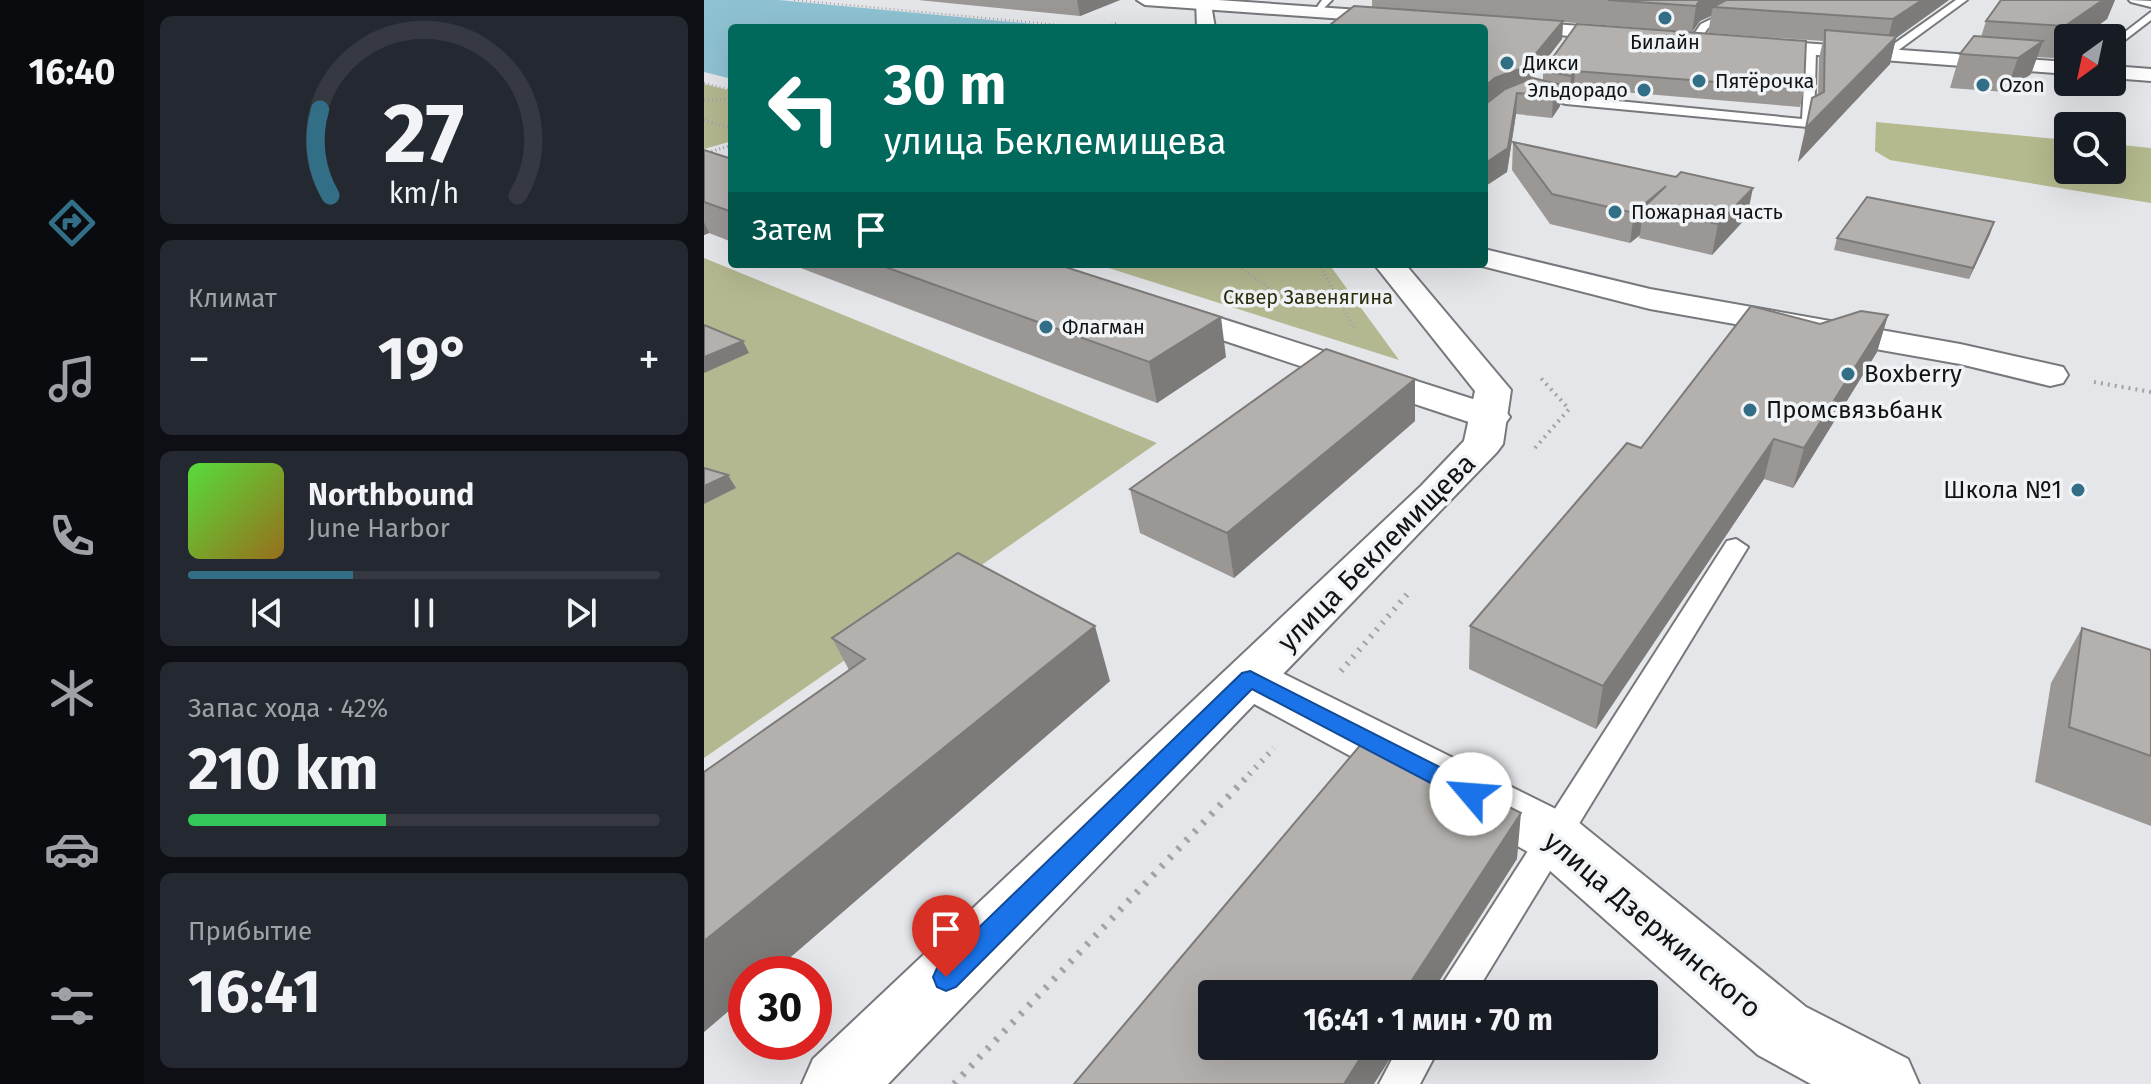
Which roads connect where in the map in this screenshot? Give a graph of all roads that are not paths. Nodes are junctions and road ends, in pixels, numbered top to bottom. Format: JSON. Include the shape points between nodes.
{"nodes":[{"id":1,"x":1145,"y":0,"type":"edge"},
{"id":2,"x":1758,"y":0,"type":"edge"},
{"id":3,"x":1962,"y":0,"type":"edge"},
{"id":4,"x":2134,"y":0,"type":"edge"},
{"id":5,"x":1204,"y":2,"type":"edge"},
{"id":6,"x":2151,"y":4,"type":"edge"},
{"id":7,"x":1321,"y":6,"type":"edge"},
{"id":8,"x":2151,"y":15,"type":"edge"},
{"id":9,"x":1422,"y":19,"type":"edge"},
{"id":10,"x":1206,"y":24,"type":"edge"},
{"id":11,"x":1488,"y":25,"type":"edge"},
{"id":12,"x":2126,"y":36,"type":"edge"},
{"id":13,"x":1649,"y":37,"type":"edge"},
{"id":14,"x":1686,"y":41,"type":"joint"},
{"id":15,"x":1811,"y":50,"type":"junction"},
{"id":16,"x":1885,"y":55,"type":"junction"},
{"id":17,"x":2054,"y":67,"type":"edge"},
{"id":18,"x":2126,"y":73,"type":"edge"},
{"id":19,"x":2151,"y":75,"type":"edge"},
{"id":20,"x":1539,"y":79,"type":"edge"},
{"id":21,"x":1488,"y":259,"type":"edge"},
{"id":22,"x":1392,"y":268,"type":"edge"},
{"id":23,"x":1137,"y":301,"type":"edge"},
{"id":24,"x":2050,"y":375,"type":"road end"},
{"id":25,"x":1491,"y":417,"type":"junction"},
{"id":26,"x":1736,"y":547,"type":"dead end"},
{"id":27,"x":1250,"y":679,"type":"junction"},
{"id":28,"x":1551,"y":835,"type":"junction"},
{"id":29,"x":1463,"y":980,"type":"edge"},
{"id":30,"x":1413,"y":1060,"type":"edge"},
{"id":31,"x":838,"y":1084,"type":"edge"},
{"id":32,"x":1398,"y":1084,"type":"edge"},
{"id":33,"x":1883,"y":1084,"type":"edge"}],
"edges":[{"from":1,"to":5,"type":"street"},
{"from":2,"to":14,"type":"lane","via":[[1704,26]]},
{"from":3,"to":16,"type":"lane"},
{"from":4,"to":6,"type":"lane"},
{"from":5,"to":7,"type":"street"},
{"from":5,"to":10,"type":"street"},
{"from":7,"to":9,"type":"street"},
{"from":8,"to":12,"type":"lane"},
{"from":11,"to":13,"type":"street","via":[[1570,36]]},
{"from":14,"to":15,"type":"street"},
{"from":15,"to":16,"type":"street"},
{"from":15,"to":20,"type":"lane","via":[[1808,123],[1525,94]]},
{"from":16,"to":17,"type":"street"},
{"from":18,"to":19,"type":"street"},
{"from":21,"to":24,"type":"street","via":[[1650,299]]},
{"from":22,"to":25,"type":"street","via":[[1493,390]]},
{"from":23,"to":25,"type":"street"},
{"from":25,"to":27,"type":"street","name":"улица Беклемищева","via":[[1483,444],[1474,454]]},
{"from":26,"to":28,"type":"lane"},
{"from":27,"to":28,"type":"street","name":"улица Дзержинского"},
{"from":27,"to":31,"type":"street","name":"улица Беклемищева"},
{"from":28,"to":29,"type":"lane"},
{"from":28,"to":33,"type":"street","name":"улица Дзержинского","via":[[1782,1031]]},
{"from":30,"to":32,"type":"lane"}]}
